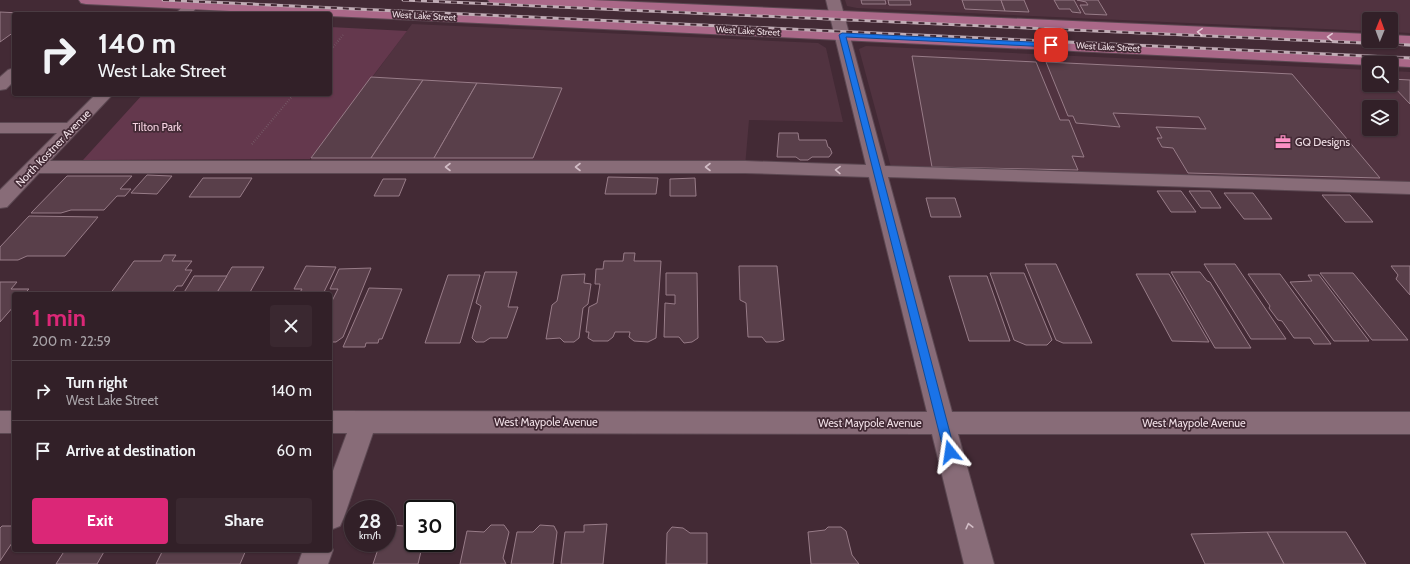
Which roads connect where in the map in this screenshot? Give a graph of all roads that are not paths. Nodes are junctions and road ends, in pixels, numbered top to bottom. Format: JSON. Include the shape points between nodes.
{"nodes":[{"id":1,"x":86,"y":0,"type":"edge"},
{"id":2,"x":288,"y":0,"type":"edge"},
{"id":3,"x":495,"y":0,"type":"edge"},
{"id":4,"x":833,"y":0,"type":"edge"},
{"id":5,"x":190,"y":6,"type":"edge"},
{"id":6,"x":840,"y":25,"type":"junction"},
{"id":7,"x":1362,"y":39,"type":"edge"},
{"id":8,"x":1398,"y":40,"type":"edge"},
{"id":9,"x":1410,"y":41,"type":"edge"},
{"id":10,"x":1410,"y":52,"type":"edge"},
{"id":11,"x":1410,"y":62,"type":"edge"},
{"id":12,"x":0,"y":70,"type":"edge"},
{"id":13,"x":12,"y":72,"type":"edge"},
{"id":14,"x":12,"y":74,"type":"edge"},
{"id":15,"x":0,"y":85,"type":"edge"},
{"id":16,"x":103,"y":96,"type":"edge"},
{"id":17,"x":0,"y":128,"type":"edge"},
{"id":18,"x":73,"y":128,"type":"junction"},
{"id":19,"x":34,"y":167,"type":"junction"},
{"id":20,"x":877,"y":170,"type":"junction"},
{"id":21,"x":1410,"y":188,"type":"edge"},
{"id":22,"x":0,"y":202,"type":"edge"},
{"id":23,"x":0,"y":422,"type":"edge"},
{"id":24,"x":12,"y":422,"type":"edge"},
{"id":25,"x":332,"y":422,"type":"edge"},
{"id":26,"x":364,"y":422,"type":"junction"},
{"id":27,"x":942,"y":423,"type":"junction"},
{"id":28,"x":1410,"y":423,"type":"edge"},
{"id":29,"x":332,"y":511,"type":"edge"},
{"id":30,"x":317,"y":552,"type":"edge"},
{"id":31,"x":313,"y":564,"type":"edge"},
{"id":32,"x":979,"y":564,"type":"edge"}],
"edges":[{"from":1,"to":5,"type":"main road","name":"West Lake Street"},
{"from":2,"to":6,"type":"main road","name":"West Lake Street"},
{"from":3,"to":6,"type":"main road","name":"West Lake Street"},
{"from":4,"to":6,"type":"street"},
{"from":5,"to":6,"type":"main road","name":"West Lake Street"},
{"from":7,"to":6,"type":"main road","name":"West Lake Street","one_way":true},
{"from":6,"to":10,"type":"main road","name":"West Lake Street"},
{"from":6,"to":11,"type":"main road","name":"West Lake Street"},
{"from":6,"to":20,"type":"street"},
{"from":8,"to":9,"type":"main road"},
{"from":12,"to":13,"type":"street"},
{"from":14,"to":15,"type":"street"},
{"from":16,"to":18,"type":"street","name":"North Kostner Avenue"},
{"from":17,"to":18,"type":"street"},
{"from":18,"to":19,"type":"street","name":"North Kostner Avenue"},
{"from":20,"to":19,"type":"street","one_way":true,"via":[[745,167]]},
{"from":19,"to":22,"type":"street","name":"North Kostner Avenue"},
{"from":20,"to":21,"type":"street"},
{"from":20,"to":27,"type":"street"},
{"from":23,"to":24,"type":"street"},
{"from":25,"to":26,"type":"street","name":"West Maypole Avenue"},
{"from":26,"to":27,"type":"street","name":"West Maypole Avenue"},
{"from":26,"to":29,"type":"street"},
{"from":27,"to":28,"type":"street","name":"West Maypole Avenue"},
{"from":32,"to":27,"type":"street","one_way":true},
{"from":30,"to":31,"type":"street"}]}
